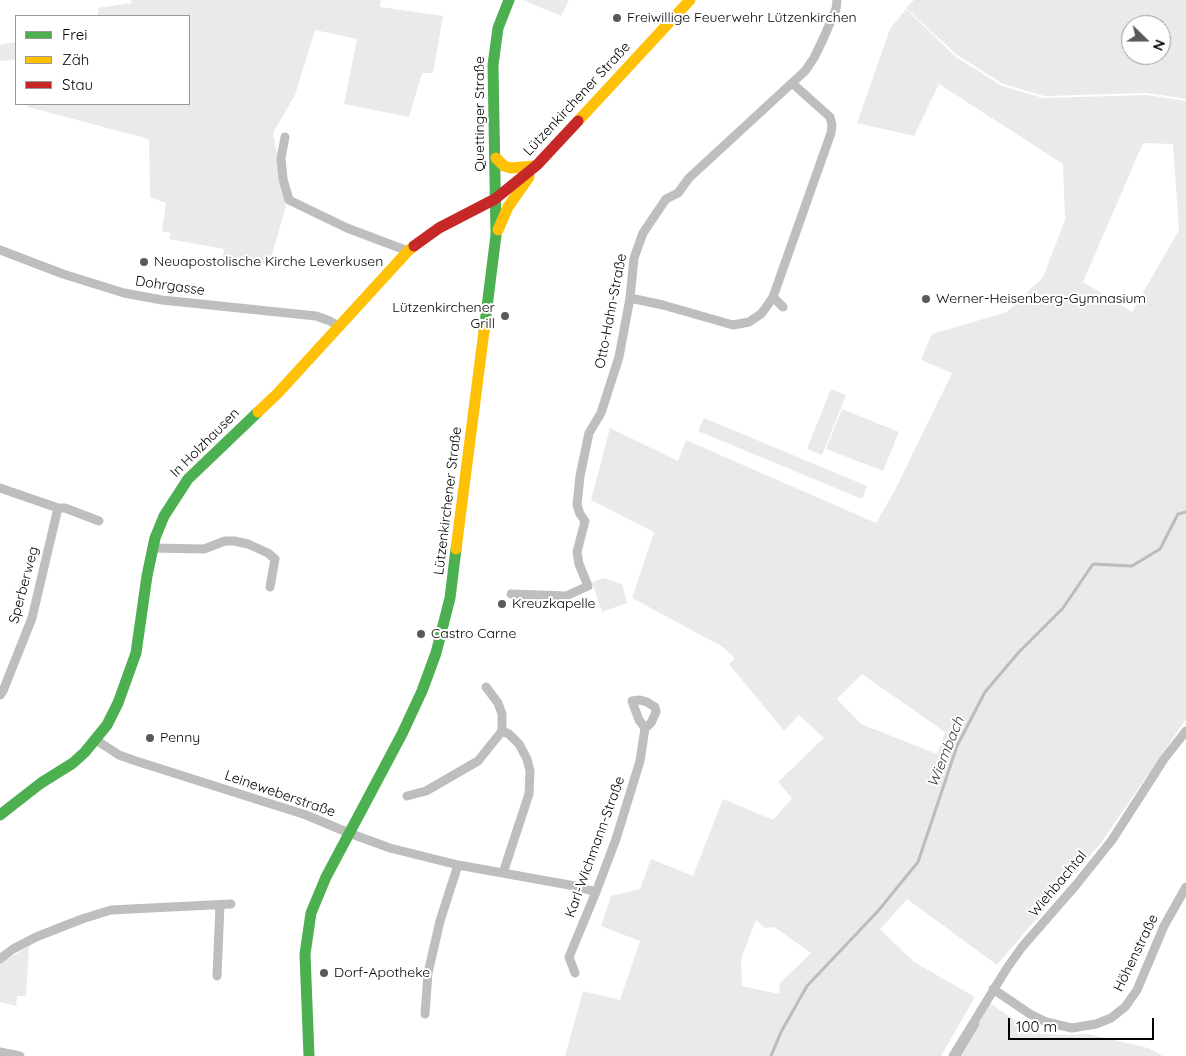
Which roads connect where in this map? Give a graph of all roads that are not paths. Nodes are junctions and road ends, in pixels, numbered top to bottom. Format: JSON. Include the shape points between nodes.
{"nodes":[{"id":1,"x":509,"y":0,"type":"edge"},
{"id":2,"x":690,"y":0,"type":"edge"},
{"id":3,"x":837,"y":0,"type":"edge"},
{"id":4,"x":792,"y":83,"type":"junction"},
{"id":5,"x":285,"y":138,"type":"dead end"},
{"id":6,"x":496,"y":158,"type":"junction"},
{"id":7,"x":537,"y":165,"type":"junction"},
{"id":8,"x":495,"y":199,"type":"junction"},
{"id":9,"x":469,"y":212,"type":"junction"},
{"id":10,"x":496,"y":235,"type":"junction"},
{"id":11,"x":0,"y":250,"type":"edge"},
{"id":12,"x":408,"y":251,"type":"junction"},
{"id":13,"x":630,"y":298,"type":"junction"},
{"id":14,"x":773,"y":298,"type":"junction"},
{"id":15,"x":783,"y":307,"type":"dead end"},
{"id":16,"x":340,"y":327,"type":"junction"},
{"id":17,"x":0,"y":488,"type":"edge"},
{"id":18,"x":58,"y":508,"type":"junction"},
{"id":19,"x":100,"y":521,"type":"dead end"},
{"id":20,"x":152,"y":548,"type":"junction"},
{"id":21,"x":270,"y":587,"type":"dead end"},
{"id":22,"x":511,"y":594,"type":"dead end"},
{"id":23,"x":486,"y":686,"type":"dead end"},
{"id":24,"x":0,"y":695,"type":"edge"},
{"id":25,"x":645,"y":728,"type":"dead end"},
{"id":26,"x":502,"y":731,"type":"junction"},
{"id":27,"x":1186,"y":731,"type":"edge"},
{"id":28,"x":96,"y":740,"type":"junction"},
{"id":29,"x":407,"y":796,"type":"dead end"},
{"id":30,"x":0,"y":815,"type":"edge"},
{"id":31,"x":349,"y":833,"type":"junction"},
{"id":32,"x":458,"y":865,"type":"junction"},
{"id":33,"x":502,"y":873,"type":"junction"},
{"id":34,"x":1186,"y":888,"type":"edge"},
{"id":35,"x":596,"y":892,"type":"junction"},
{"id":36,"x":231,"y":904,"type":"dead end"},
{"id":37,"x":220,"y":905,"type":"junction"},
{"id":38,"x":0,"y":959,"type":"edge"},
{"id":39,"x":575,"y":972,"type":"dead end"},
{"id":40,"x":217,"y":976,"type":"dead end"},
{"id":41,"x":993,"y":989,"type":"junction"},
{"id":42,"x":425,"y":1014,"type":"dead end"},
{"id":43,"x":0,"y":1052,"type":"edge"},
{"id":44,"x":20,"y":1056,"type":"edge"},
{"id":45,"x":309,"y":1056,"type":"edge"},
{"id":46,"x":953,"y":1056,"type":"edge"}],
"edges":[{"from":1,"to":6,"type":"main road","name":"Quettinger Straße","via":[[498,28],[493,65]]},
{"from":2,"to":7,"type":"main road","name":"Lützenkirchener Straße"},
{"from":3,"to":4,"type":"street","name":"Otto-Hahn-Straße","via":[[814,58]]},
{"from":4,"to":13,"type":"street","name":"Otto-Hahn-Straße","via":[[659,207],[637,246]]},
{"from":4,"to":14,"type":"street","via":[[830,117],[832,125]]},
{"from":5,"to":12,"type":"street","via":[[281,158],[289,200],[347,228]]},
{"from":6,"to":7,"type":"main road","via":[[511,168]]},
{"from":6,"to":8,"type":"main road","name":"Quettinger Straße"},
{"from":7,"to":8,"type":"main road","name":"Lützenkirchener Straße"},
{"from":7,"to":10,"type":"main road","via":[[508,207]]},
{"from":8,"to":9,"type":"main road","name":"In Holzhausen"},
{"from":8,"to":10,"type":"main road","name":"Lützenkirchener Straße"},
{"from":9,"to":10,"type":"main road","via":[[489,222]]},
{"from":9,"to":12,"type":"main road","name":"In Holzhausen","via":[[439,228]]},
{"from":10,"to":31,"type":"main road","name":"Lützenkirchener Straße","via":[[452,584],[440,638],[430,671],[402,734]]},
{"from":11,"to":16,"type":"street","name":"Dohrgasse","via":[[124,293],[316,316]]},
{"from":12,"to":16,"type":"main road","name":"In Holzhausen"},
{"from":13,"to":14,"type":"street","via":[[733,326],[749,322]]},
{"from":13,"to":22,"type":"street","name":"Otto-Hahn-Straße","via":[[619,356],[601,413],[589,433],[580,476],[577,505],[585,521],[577,552],[588,586],[566,596]]},
{"from":14,"to":15,"type":"street"},
{"from":16,"to":20,"type":"main road","name":"In Holzhausen","via":[[278,394],[188,478],[164,516]]},
{"from":17,"to":18,"type":"street"},
{"from":18,"to":19,"type":"street"},
{"from":18,"to":24,"type":"street","name":"Sperberweg","via":[[32,618]]},
{"from":20,"to":21,"type":"street","via":[[204,549],[226,541],[248,544],[268,553],[274,560]]},
{"from":20,"to":28,"type":"main road","name":"In Holzhausen","via":[[136,653],[113,714]]},
{"from":23,"to":26,"type":"street","via":[[502,714]]},
{"from":25,"to":35,"type":"street","name":"Karl-Wichmann-Straße","via":[[640,761]]},
{"from":26,"to":29,"type":"street","via":[[478,760],[426,791]]},
{"from":26,"to":33,"type":"street","via":[[519,744],[527,759],[531,783]]},
{"from":27,"to":41,"type":"street","name":"Wiehbachtal","via":[[1112,840],[1022,947]]},
{"from":28,"to":30,"type":"main road","name":"In Holzhausen","via":[[72,763]]},
{"from":28,"to":31,"type":"street","name":"Leineweberstraße","via":[[119,755],[306,815]]},
{"from":31,"to":32,"type":"street","name":"Leineweberstraße","via":[[390,848]]},
{"from":31,"to":45,"type":"main road","name":"Lützenkirchener Straße","via":[[323,884],[308,927],[305,954]]},
{"from":32,"to":33,"type":"street","name":"Leineweberstraße"},
{"from":32,"to":42,"type":"street","via":[[428,973]]},
{"from":33,"to":35,"type":"street","name":"Leineweberstraße"},
{"from":34,"to":41,"type":"street","name":"Höhenstraße","via":[[1164,926],[1137,990],[1125,1007],[1110,1018],[1072,1028],[1046,1022]]},
{"from":35,"to":39,"type":"street","name":"Karl-Wichmann-Straße","via":[[569,957]]},
{"from":36,"to":37,"type":"street"},
{"from":37,"to":38,"type":"street","via":[[111,910],[36,937]]},
{"from":37,"to":40,"type":"street"},
{"from":41,"to":46,"type":"street","name":"Wiehbachtal"},
{"from":43,"to":44,"type":"street"}]}
